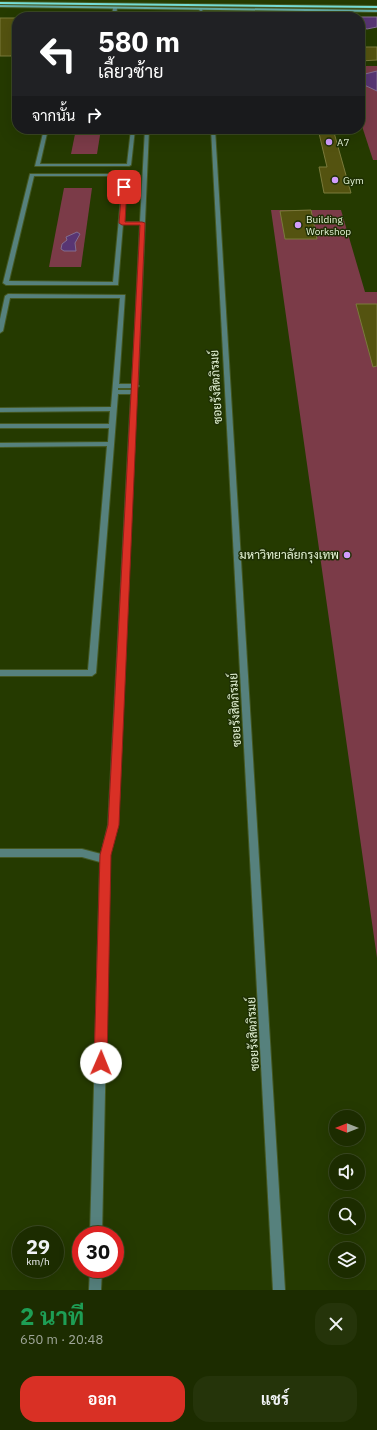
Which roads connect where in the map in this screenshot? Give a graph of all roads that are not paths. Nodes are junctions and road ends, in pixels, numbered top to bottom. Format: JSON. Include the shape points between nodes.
{"nodes":[{"id":1,"x":231,"y":0,"type":"edge"},
{"id":2,"x":377,"y":2,"type":"edge"},
{"id":3,"x":0,"y":3,"type":"edge"},
{"id":4,"x":0,"y":6,"type":"edge"},
{"id":5,"x":377,"y":7,"type":"edge"},
{"id":6,"x":115,"y":8,"type":"junction"},
{"id":7,"x":201,"y":9,"type":"junction"},
{"id":8,"x":377,"y":11,"type":"edge"},
{"id":9,"x":115,"y":12,"type":"edge"},
{"id":10,"x":202,"y":12,"type":"edge"},
{"id":11,"x":45,"y":134,"type":"edge"},
{"id":12,"x":132,"y":134,"type":"edge"},
{"id":13,"x":147,"y":134,"type":"edge"},
{"id":14,"x":213,"y":134,"type":"edge"},
{"id":15,"x":122,"y":223,"type":"junction"},
{"id":16,"x":142,"y":223,"type":"junction"},
{"id":17,"x":0,"y":331,"type":"edge"},
{"id":18,"x":115,"y":389,"type":"junction"},
{"id":19,"x":136,"y":389,"type":"junction"},
{"id":20,"x":114,"y":409,"type":"junction"},
{"id":21,"x":0,"y":410,"type":"edge"},
{"id":22,"x":0,"y":426,"type":"edge"},
{"id":23,"x":113,"y":426,"type":"junction"},
{"id":24,"x":111,"y":444,"type":"junction"},
{"id":25,"x":0,"y":445,"type":"edge"},
{"id":26,"x":0,"y":673,"type":"edge"},
{"id":27,"x":0,"y":853,"type":"edge"},
{"id":28,"x":106,"y":859,"type":"junction"},
{"id":29,"x":96,"y":1226,"type":"edge"},
{"id":30,"x":96,"y":1278,"type":"edge"},
{"id":31,"x":95,"y":1290,"type":"edge"},
{"id":32,"x":279,"y":1290,"type":"edge"}],
"edges":[{"from":1,"to":2,"type":"highway"},
{"from":3,"to":5,"type":"highway"},
{"from":4,"to":6,"type":"main road"},
{"from":6,"to":7,"type":"main road"},
{"from":6,"to":9,"type":"street"},
{"from":7,"to":8,"type":"main road"},
{"from":7,"to":10,"type":"street"},
{"from":11,"to":12,"type":"street","via":[[37,165],[129,165]]},
{"from":13,"to":16,"type":"street"},
{"from":14,"to":32,"type":"street","name":"ซอยรังสิตภิรมย์"},
{"from":15,"to":15,"type":"street","via":[[116,284],[6,283],[32,175],[125,175]]},
{"from":15,"to":16,"type":"street"},
{"from":16,"to":19,"type":"street"},
{"from":17,"to":18,"type":"street","via":[[8,296],[123,296]]},
{"from":18,"to":19,"type":"street"},
{"from":18,"to":20,"type":"street"},
{"from":19,"to":28,"type":"street","via":[[113,825]]},
{"from":20,"to":21,"type":"street"},
{"from":20,"to":23,"type":"street"},
{"from":22,"to":23,"type":"street"},
{"from":23,"to":24,"type":"street"},
{"from":24,"to":25,"type":"street"},
{"from":24,"to":26,"type":"street","via":[[92,673]]},
{"from":27,"to":28,"type":"street","via":[[82,853]]},
{"from":28,"to":29,"type":"street"},
{"from":30,"to":31,"type":"street"}]}
